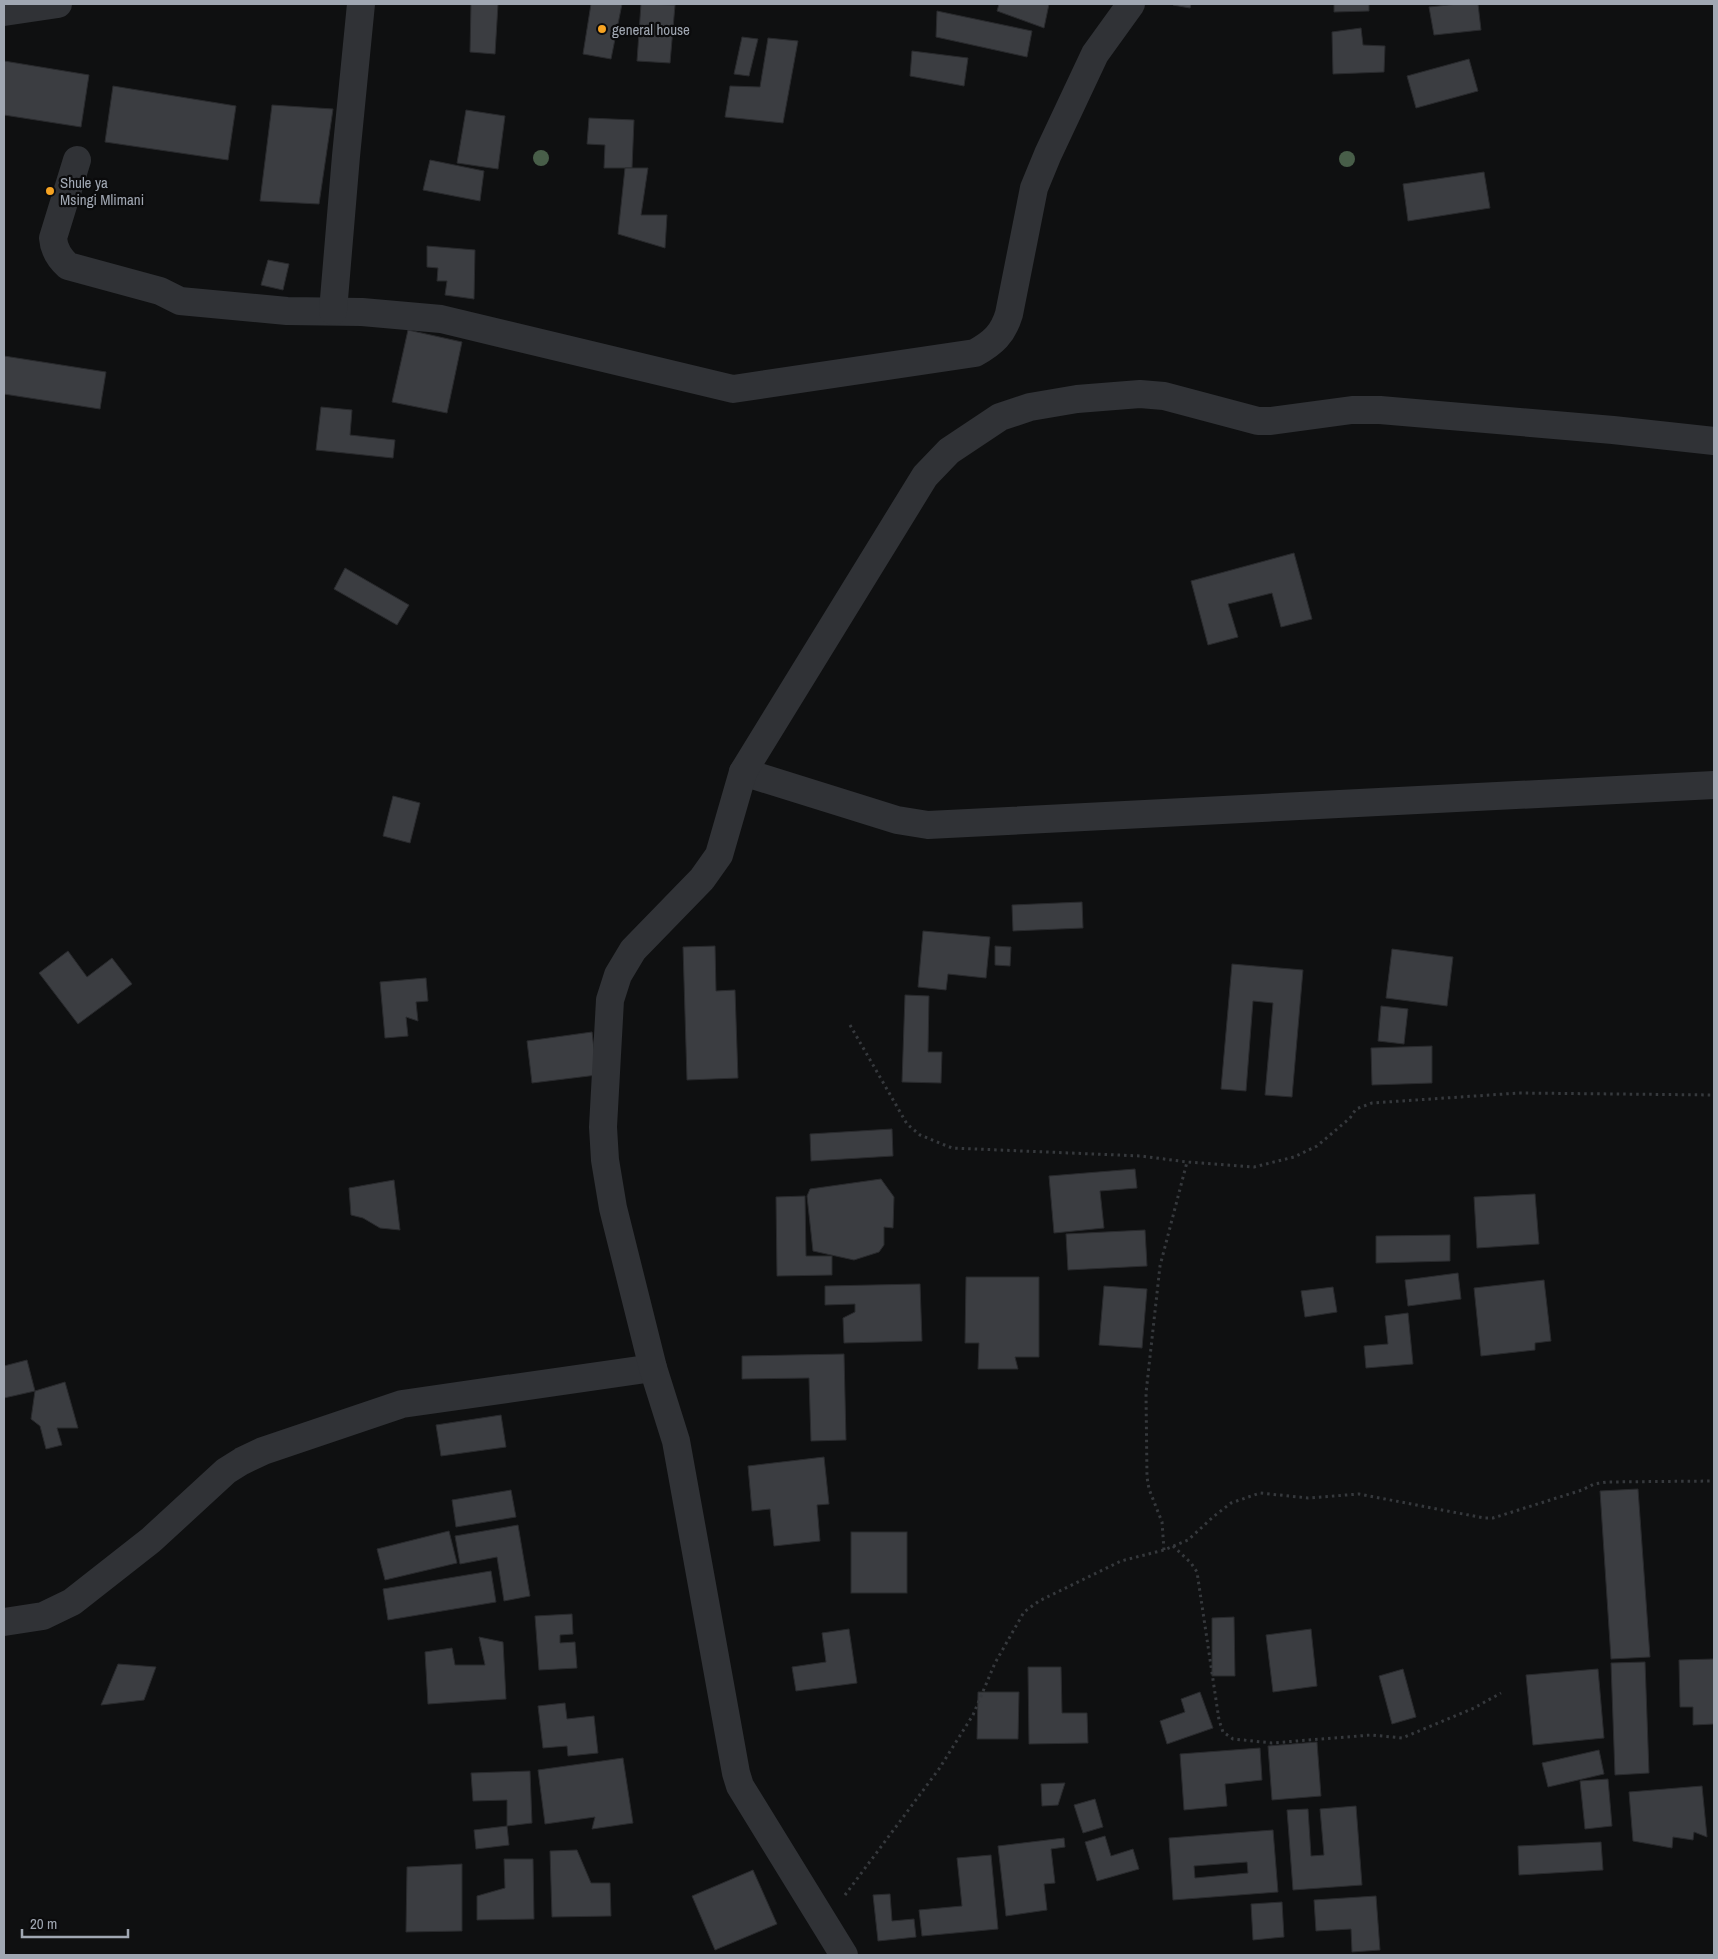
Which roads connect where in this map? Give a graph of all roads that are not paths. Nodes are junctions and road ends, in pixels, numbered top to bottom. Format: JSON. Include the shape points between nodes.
{"nodes":[{"id":1,"x":58,"y":4,"type":"edge"},
{"id":2,"x":361,"y":4,"type":"edge"},
{"id":3,"x":1131,"y":4,"type":"edge"},
{"id":4,"x":4,"y":12,"type":"edge"},
{"id":5,"x":77,"y":160,"type":"dead end"},
{"id":6,"x":333,"y":311,"type":"junction"},
{"id":7,"x":1714,"y":441,"type":"edge"},
{"id":8,"x":743,"y":772,"type":"junction"},
{"id":9,"x":1714,"y":785,"type":"edge"},
{"id":10,"x":653,"y":1368,"type":"junction"},
{"id":11,"x":4,"y":1622,"type":"edge"},
{"id":12,"x":844,"y":1955,"type":"edge"}],
"edges":[{"from":1,"to":4,"type":"street"},
{"from":2,"to":6,"type":"street"},
{"from":3,"to":6,"type":"street","via":[[1095,54],[1034,188],[1005,326],[989,345],[975,353],[733,389],[441,319]]},
{"from":5,"to":6,"type":"street","via":[[53,238],[58,256],[68,266],[160,291],[180,301],[287,311]]},
{"from":7,"to":8,"type":"street","via":[[1380,410],[1352,410],[1258,421],[1164,396],[1140,394],[1077,399],[1030,407],[1000,417],[949,451],[925,476]]},
{"from":8,"to":9,"type":"street","via":[[896,820],[928,825]]},
{"from":8,"to":10,"type":"street","via":[[719,855],[702,879],[633,950],[618,975],[610,1000],[603,1127],[605,1160],[613,1208]]},
{"from":10,"to":11,"type":"street","via":[[402,1404],[263,1451],[226,1472],[150,1540],[72,1602],[43,1616]]},
{"from":10,"to":12,"type":"street","via":[[676,1440],[740,1786]]}]}
